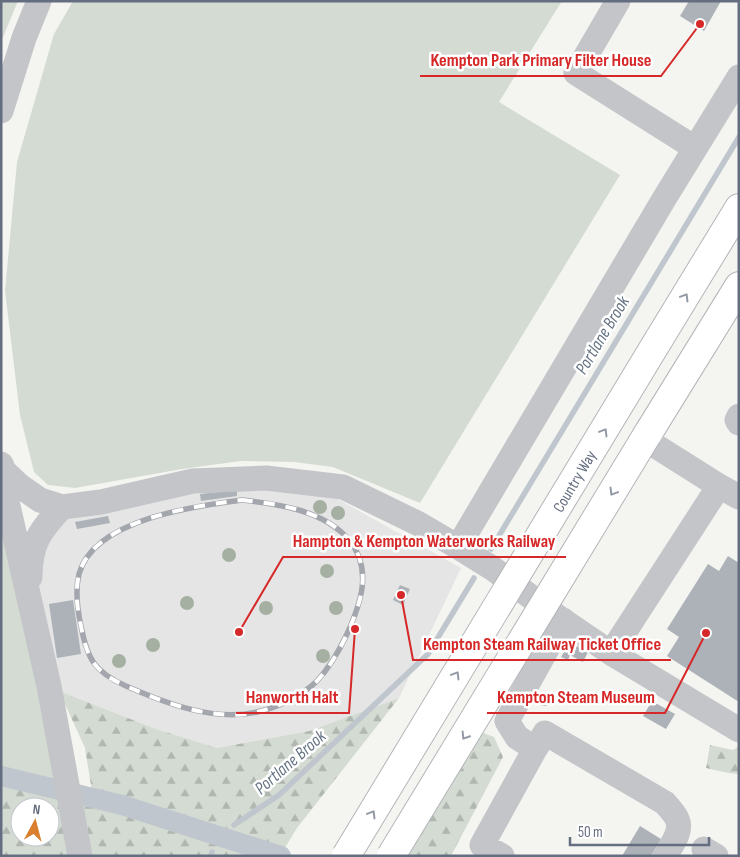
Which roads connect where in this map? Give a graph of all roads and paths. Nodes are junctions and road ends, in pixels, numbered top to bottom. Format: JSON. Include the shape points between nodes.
{"nodes":[{"id":1,"x":39,"y":1,"type":"edge"},
{"id":2,"x":618,"y":1,"type":"edge"},
{"id":3,"x":739,"y":77,"type":"edge"},
{"id":4,"x":1,"y":111,"type":"edge"},
{"id":5,"x":695,"y":148,"type":"junction"},
{"id":6,"x":739,"y":208,"type":"edge"},
{"id":7,"x":739,"y":286,"type":"edge"},
{"id":8,"x":739,"y":307,"type":"edge"},
{"id":9,"x":739,"y":416,"type":"edge"},
{"id":10,"x":739,"y":423,"type":"edge"},
{"id":11,"x":651,"y":440,"type":"junction"},
{"id":12,"x":1,"y":464,"type":"edge"},
{"id":13,"x":1,"y":475,"type":"edge"},
{"id":14,"x":729,"y":491,"type":"edge"},
{"id":15,"x":62,"y":507,"type":"junction"},
{"id":16,"x":458,"y":547,"type":"junction"},
{"id":17,"x":30,"y":604,"type":"junction"},
{"id":18,"x":563,"y":620,"type":"junction"},
{"id":19,"x":611,"y":653,"type":"junction"},
{"id":20,"x":739,"y":730,"type":"edge"},
{"id":21,"x":535,"y":749,"type":"junction"},
{"id":22,"x":80,"y":856,"type":"edge"},
{"id":23,"x":346,"y":856,"type":"edge"},
{"id":24,"x":391,"y":856,"type":"edge"},
{"id":25,"x":502,"y":856,"type":"edge"},
{"id":26,"x":665,"y":856,"type":"edge"}],
"edges":[{"from":1,"to":4,"type":"lane"},
{"from":2,"to":5,"type":"lane","via":[[576,73]]},
{"from":3,"to":5,"type":"lane"},
{"from":5,"to":16,"type":"lane"},
{"from":23,"to":6,"type":"highway","name":"Country Way","one_way":true,"bridge":true},
{"from":7,"to":11,"type":"highway"},
{"from":8,"to":11,"type":"highway"},
{"from":9,"to":10,"type":"lane"},
{"from":11,"to":14,"type":"lane"},
{"from":11,"to":24,"type":"highway","one_way":true,"bridge":true},
{"from":12,"to":15,"type":"lane","via":[[20,486],[40,500]]},
{"from":13,"to":17,"type":"lane"},
{"from":14,"to":19,"type":"lane"},
{"from":15,"to":16,"type":"lane","via":[[101,502],[193,481],[266,478],[343,487]]},
{"from":15,"to":17,"type":"lane","via":[[44,525],[33,546]]},
{"from":16,"to":18,"type":"lane"},
{"from":17,"to":22,"type":"lane","via":[[50,686]]},
{"from":18,"to":19,"type":"lane"},
{"from":18,"to":21,"type":"lane","via":[[507,721],[517,737]]},
{"from":19,"to":20,"type":"lane"},
{"from":21,"to":25,"type":"lane","via":[[482,845]]},
{"from":21,"to":26,"type":"lane","via":[[545,733],[665,803],[677,819],[679,828]]}]}
